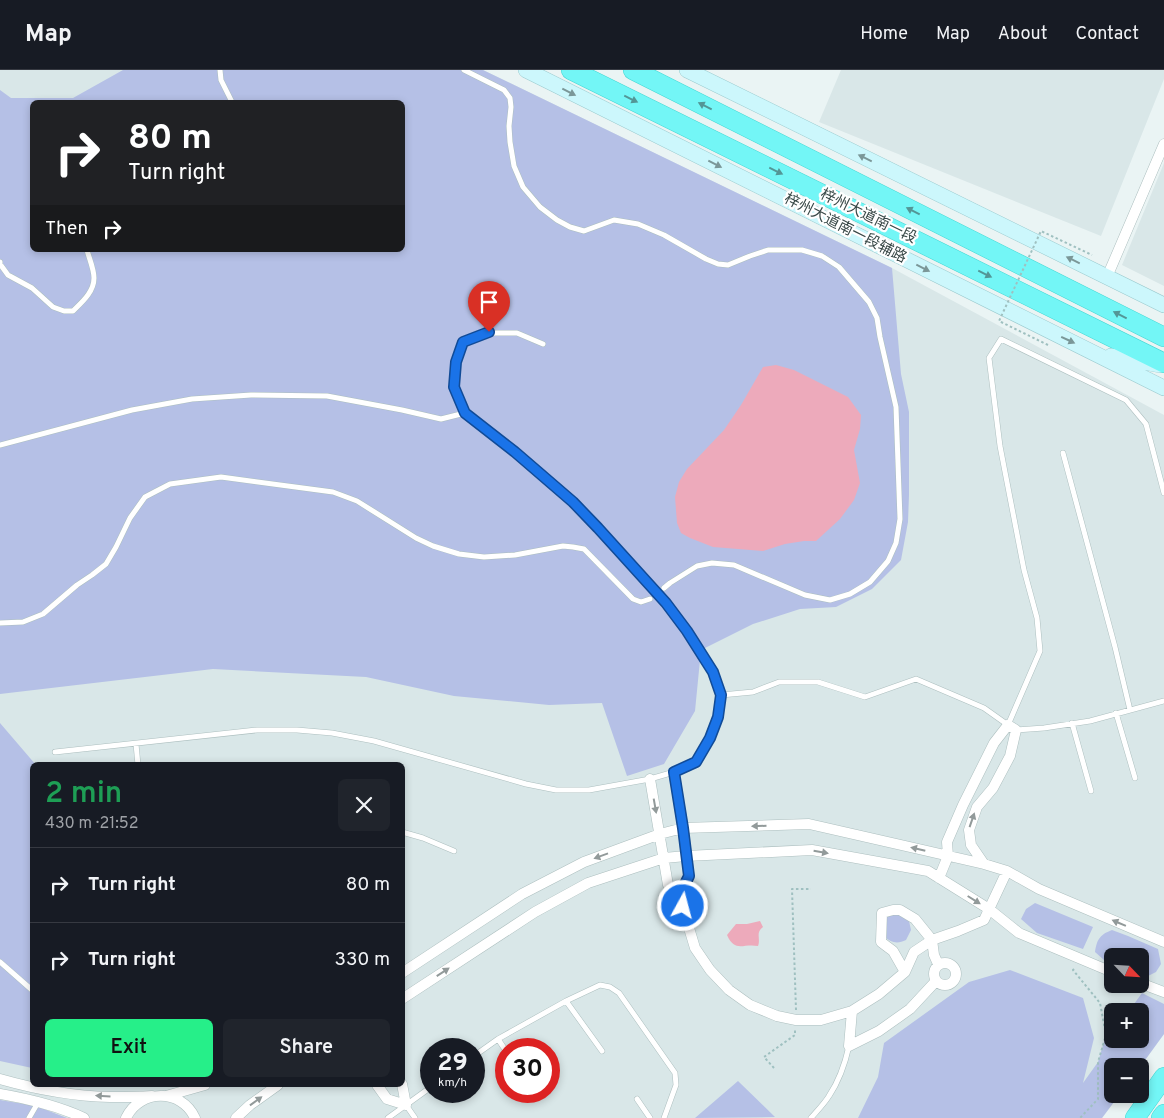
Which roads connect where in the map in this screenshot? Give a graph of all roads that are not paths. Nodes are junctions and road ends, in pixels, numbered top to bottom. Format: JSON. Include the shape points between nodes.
{"nodes":[{"id":1,"x":220,"y":70,"type":"edge"},
{"id":2,"x":464,"y":70,"type":"edge"},
{"id":3,"x":526,"y":70,"type":"edge"},
{"id":4,"x":571,"y":70,"type":"edge"},
{"id":5,"x":633,"y":70,"type":"edge"},
{"id":6,"x":687,"y":70,"type":"edge"},
{"id":7,"x":231,"y":100,"type":"edge"},
{"id":8,"x":1164,"y":144,"type":"edge"},
{"id":9,"x":88,"y":252,"type":"edge"},
{"id":10,"x":0,"y":262,"type":"edge"},
{"id":11,"x":1106,"y":277,"type":"junction"},
{"id":12,"x":1164,"y":305,"type":"edge"},
{"id":13,"x":1164,"y":337,"type":"edge"},
{"id":14,"x":543,"y":344,"type":"dead end"},
{"id":15,"x":1097,"y":354,"type":"junction"},
{"id":16,"x":1164,"y":364,"type":"edge"},
{"id":17,"x":1164,"y":388,"type":"edge"},
{"id":18,"x":465,"y":413,"type":"junction"},
{"id":19,"x":0,"y":445,"type":"edge"},
{"id":20,"x":1063,"y":453,"type":"dead end"},
{"id":21,"x":1164,"y":493,"type":"edge"},
{"id":22,"x":664,"y":588,"type":"dead end"},
{"id":23,"x":650,"y":599,"type":"dead end"},
{"id":24,"x":0,"y":623,"type":"edge"},
{"id":25,"x":721,"y":695,"type":"junction"},
{"id":26,"x":1164,"y":701,"type":"edge"},
{"id":27,"x":1130,"y":710,"type":"junction"},
{"id":28,"x":1116,"y":713,"type":"junction"},
{"id":29,"x":1072,"y":723,"type":"junction"},
{"id":30,"x":1012,"y":727,"type":"junction"},
{"id":31,"x":136,"y":744,"type":"junction"},
{"id":32,"x":55,"y":752,"type":"dead end"},
{"id":33,"x":138,"y":762,"type":"edge"},
{"id":34,"x":982,"y":768,"type":"junction"},
{"id":35,"x":674,"y":772,"type":"junction"},
{"id":36,"x":1135,"y":778,"type":"dead end"},
{"id":37,"x":650,"y":779,"type":"junction"},
{"id":38,"x":998,"y":779,"type":"junction"},
{"id":39,"x":1091,"y":791,"type":"dead end"},
{"id":40,"x":683,"y":828,"type":"junction"},
{"id":41,"x":405,"y":833,"type":"edge"},
{"id":42,"x":660,"y":834,"type":"junction"},
{"id":43,"x":454,"y":851,"type":"dead end"},
{"id":44,"x":686,"y":856,"type":"junction"},
{"id":45,"x":948,"y":856,"type":"junction"},
{"id":46,"x":664,"y":858,"type":"junction"},
{"id":47,"x":984,"y":864,"type":"junction"},
{"id":48,"x":1007,"y":871,"type":"junction"},
{"id":49,"x":939,"y":878,"type":"junction"},
{"id":50,"x":680,"y":894,"type":"junction"},
{"id":51,"x":989,"y":909,"type":"junction"},
{"id":52,"x":932,"y":940,"type":"junction"},
{"id":53,"x":1164,"y":942,"type":"edge"},
{"id":54,"x":0,"y":962,"type":"edge"},
{"id":55,"x":938,"y":964,"type":"junction"},
{"id":56,"x":1104,"y":968,"type":"edge"},
{"id":57,"x":405,"y":971,"type":"edge"},
{"id":58,"x":905,"y":972,"type":"junction"},
{"id":59,"x":936,"y":981,"type":"junction"},
{"id":60,"x":1149,"y":986,"type":"edge"},
{"id":61,"x":30,"y":988,"type":"edge"},
{"id":62,"x":1164,"y":992,"type":"edge"},
{"id":63,"x":405,"y":996,"type":"edge"},
{"id":64,"x":566,"y":1001,"type":"junction"},
{"id":65,"x":852,"y":1011,"type":"junction"},
{"id":66,"x":500,"y":1038,"type":"edge"},
{"id":67,"x":849,"y":1046,"type":"junction"},
{"id":68,"x":602,"y":1050,"type":"dead end"},
{"id":69,"x":1164,"y":1076,"type":"edge"},
{"id":70,"x":0,"y":1079,"type":"edge"},
{"id":71,"x":25,"y":1086,"type":"junction"},
{"id":72,"x":30,"y":1087,"type":"edge"},
{"id":73,"x":31,"y":1087,"type":"edge"},
{"id":74,"x":198,"y":1087,"type":"edge"},
{"id":75,"x":275,"y":1087,"type":"edge"},
{"id":76,"x":378,"y":1087,"type":"edge"},
{"id":77,"x":403,"y":1087,"type":"edge"},
{"id":78,"x":0,"y":1094,"type":"edge"},
{"id":79,"x":420,"y":1095,"type":"edge"},
{"id":80,"x":152,"y":1096,"type":"junction"},
{"id":81,"x":166,"y":1096,"type":"junction"},
{"id":82,"x":22,"y":1097,"type":"junction"},
{"id":83,"x":637,"y":1099,"type":"dead end"},
{"id":84,"x":406,"y":1105,"type":"junction"},
{"id":85,"x":36,"y":1106,"type":"dead end"},
{"id":86,"x":1164,"y":1114,"type":"edge"},
{"id":87,"x":29,"y":1118,"type":"edge"},
{"id":88,"x":84,"y":1118,"type":"edge"},
{"id":89,"x":126,"y":1118,"type":"edge"},
{"id":90,"x":195,"y":1118,"type":"edge"},
{"id":91,"x":236,"y":1118,"type":"edge"},
{"id":92,"x":388,"y":1118,"type":"edge"},
{"id":93,"x":415,"y":1118,"type":"edge"},
{"id":94,"x":650,"y":1118,"type":"edge"},
{"id":95,"x":664,"y":1118,"type":"edge"},
{"id":96,"x":811,"y":1118,"type":"edge"},
{"id":97,"x":1135,"y":1118,"type":"edge"},
{"id":98,"x":1161,"y":1118,"type":"edge"}],
"edges":[{"from":1,"to":7,"type":"lane","via":[[221,80]]},
{"from":2,"to":22,"type":"lane","via":[[504,90],[510,98],[509,126],[514,166],[523,187],[540,207],[557,220],[584,231],[614,220],[638,224],[718,264],[728,265],[768,250],[802,250],[822,256],[839,266],[870,302],[878,318],[896,407],[900,519],[896,543],[888,561],[870,582],[850,594],[830,600],[805,595],[734,565],[712,563],[697,566]]},
{"from":3,"to":15,"type":"main road","name":"梓州大道南一段辅路","one_way":true},
{"from":4,"to":16,"type":"highway","name":"梓州大道南一段","one_way":true},
{"from":13,"to":5,"type":"highway","name":"梓州大道南一段","one_way":true},
{"from":11,"to":6,"type":"main road","one_way":true},
{"from":8,"to":11,"type":"street"},
{"from":9,"to":10,"type":"lane","via":[[94,278],[92,288],[73,311],[53,307],[32,288],[8,275]]},
{"from":11,"to":12,"type":"main road"},
{"from":14,"to":18,"type":"lane","via":[[517,333],[489,332],[463,342],[456,362],[454,387]]},
{"from":15,"to":16,"type":"main road"},
{"from":15,"to":17,"type":"main road","name":"梓州大道南一段辅路"},
{"from":18,"to":19,"type":"lane","via":[[440,419],[327,396],[251,395],[192,399],[132,410]]},
{"from":18,"to":25,"type":"lane","via":[[573,502],[598,528],[687,631],[713,672]]},
{"from":20,"to":27,"type":"lane"},
{"from":21,"to":30,"type":"lane","via":[[1146,424],[1126,400],[1001,339],[989,358],[1000,446],[1024,570],[1037,618],[1040,651]]},
{"from":23,"to":24,"type":"lane","via":[[641,602],[633,599],[584,549],[563,546],[484,558],[459,554],[416,538],[357,501],[333,492],[221,477],[170,484],[145,497],[106,564],[43,614],[23,622]]},
{"from":25,"to":30,"type":"lane","via":[[753,692],[779,682],[818,682],[865,697],[916,679],[984,708]]},
{"from":25,"to":35,"type":"lane","via":[[718,717],[696,762]]},
{"from":26,"to":27,"type":"lane"},
{"from":27,"to":28,"type":"lane"},
{"from":28,"to":29,"type":"lane"},
{"from":28,"to":36,"type":"lane"},
{"from":29,"to":30,"type":"lane","via":[[1044,728]]},
{"from":29,"to":39,"type":"lane"},
{"from":30,"to":34,"type":"street","via":[[994,743]]},
{"from":30,"to":38,"type":"street","via":[[1010,756]]},
{"from":31,"to":32,"type":"lane"},
{"from":31,"to":33,"type":"lane"},
{"from":31,"to":37,"type":"lane","via":[[257,730],[297,730],[374,741],[556,790],[589,790]]},
{"from":34,"to":38,"type":"street","via":[[991,769]]},
{"from":34,"to":45,"type":"street","via":[[947,842]]},
{"from":35,"to":37,"type":"lane"},
{"from":35,"to":40,"type":"street"},
{"from":37,"to":42,"type":"street","one_way":true},
{"from":47,"to":38,"type":"street","one_way":true,"via":[[971,845],[969,830],[977,807]]},
{"from":40,"to":42,"type":"street"},
{"from":40,"to":44,"type":"street"},
{"from":45,"to":40,"type":"street","one_way":true,"via":[[809,824]]},
{"from":41,"to":43,"type":"lane"},
{"from":42,"to":46,"type":"street"},
{"from":42,"to":57,"type":"street","one_way":true,"via":[[584,862],[522,894]]},
{"from":44,"to":46,"type":"street"},
{"from":44,"to":49,"type":"street","one_way":true,"via":[[812,850],[928,871]]},
{"from":44,"to":50,"type":"street","via":[[689,876]]},
{"from":45,"to":47,"type":"street"},
{"from":45,"to":49,"type":"street"},
{"from":46,"to":50,"type":"street","via":[[668,885]]},
{"from":63,"to":46,"type":"street","one_way":true,"via":[[535,912],[588,883]]},
{"from":47,"to":48,"type":"street"},
{"from":48,"to":51,"type":"street"},
{"from":53,"to":48,"type":"street","one_way":true,"via":[[1039,889]]},
{"from":49,"to":51,"type":"street","one_way":true},
{"from":50,"to":65,"type":"street","via":[[695,948],[729,990],[750,1005],[796,1020],[821,1020]]},
{"from":51,"to":52,"type":"street","via":[[984,920]]},
{"from":51,"to":56,"type":"street","via":[[1019,933]]},
{"from":52,"to":55,"type":"street"},
{"from":52,"to":58,"type":"street","via":[[914,952]]},
{"from":52,"to":58,"type":"street","via":[[908,914],[900,910],[882,913],[881,942],[893,951]]},
{"from":54,"to":61,"type":"lane"},
{"from":55,"to":59,"type":"street","via":[[934,971]]},
{"from":55,"to":59,"type":"street","via":[[949,964],[955,969],[956,976],[949,984],[942,985]]},
{"from":58,"to":65,"type":"street"},
{"from":59,"to":67,"type":"street","via":[[910,1009],[879,1031]]},
{"from":60,"to":62,"type":"street"},
{"from":64,"to":66,"type":"lane"},
{"from":64,"to":68,"type":"lane"},
{"from":64,"to":95,"type":"lane","via":[[600,986],[610,987],[619,993],[675,1074],[676,1085]]},
{"from":65,"to":67,"type":"street"},
{"from":67,"to":96,"type":"lane","via":[[838,1079]]},
{"from":69,"to":97,"type":"highway"},
{"from":70,"to":71,"type":"street"},
{"from":72,"to":71,"type":"street","one_way":true},
{"from":71,"to":82,"type":"street"},
{"from":80,"to":73,"type":"street","one_way":true,"via":[[81,1095]]},
{"from":74,"to":81,"type":"street"},
{"from":91,"to":75,"type":"street","one_way":true},
{"from":76,"to":84,"type":"street","via":[[387,1099]]},
{"from":77,"to":84,"type":"street"},
{"from":78,"to":82,"type":"street"},
{"from":79,"to":84,"type":"lane"},
{"from":80,"to":81,"type":"street"},
{"from":80,"to":89,"type":"street","via":[[139,1102]]},
{"from":81,"to":90,"type":"street","via":[[180,1101]]},
{"from":82,"to":88,"type":"street"},
{"from":83,"to":94,"type":"lane"},
{"from":84,"to":92,"type":"lane"},
{"from":84,"to":93,"type":"lane"},
{"from":85,"to":87,"type":"lane"},
{"from":86,"to":98,"type":"highway"}]}
